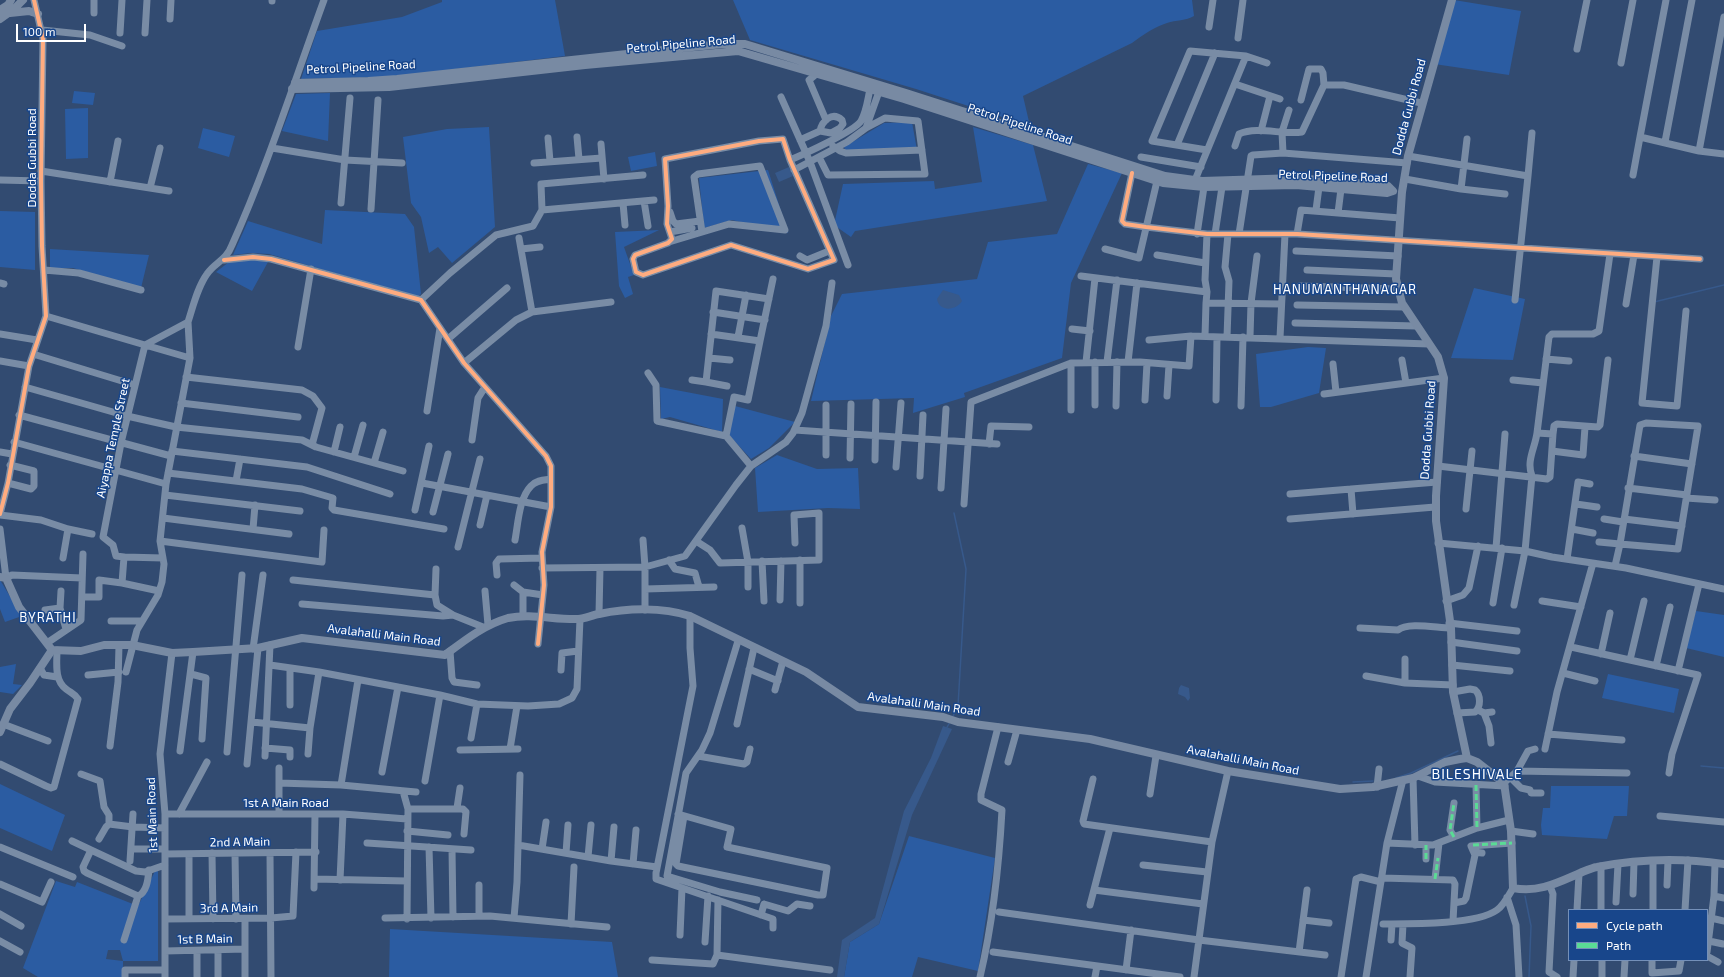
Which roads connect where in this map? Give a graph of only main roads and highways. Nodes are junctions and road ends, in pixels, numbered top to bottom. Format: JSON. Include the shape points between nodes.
{"nodes":[{"id":1,"x":11,"y":0,"type":"edge"},
{"id":2,"x":23,"y":0,"type":"edge"},
{"id":3,"x":1452,"y":0,"type":"edge"},
{"id":4,"x":0,"y":10,"type":"edge"},
{"id":5,"x":10,"y":13,"type":"junction"},
{"id":6,"x":38,"y":14,"type":"road end"},
{"id":7,"x":0,"y":19,"type":"edge"},
{"id":8,"x":294,"y":86,"type":"road end"},
{"id":9,"x":1004,"y":128,"type":"junction"},
{"id":10,"x":1194,"y":183,"type":"junction"},
{"id":11,"x":1246,"y":183,"type":"junction"},
{"id":12,"x":1337,"y":186,"type":"junction"},
{"id":13,"x":1393,"y":190,"type":"road end"},
{"id":14,"x":3,"y":578,"type":"edge"},
{"id":15,"x":52,"y":648,"type":"junction"},
{"id":16,"x":2,"y":728,"type":"edge"},
{"id":17,"x":1467,"y":758,"type":"junction"},
{"id":18,"x":1724,"y":864,"type":"edge"}],
"edges":[{"from":1,"to":4,"type":"main road"},
{"from":2,"to":5,"type":"main road"},
{"from":3,"to":17,"type":"main road","name":"Dodda Gubbi Road","via":[[1407,159],[1396,274],[1397,289],[1404,307],[1438,357],[1444,378],[1435,507],[1450,626],[1453,688]]},
{"from":5,"to":6,"type":"main road","via":[[29,11]]},
{"from":5,"to":7,"type":"main road"},
{"from":8,"to":9,"type":"main road","name":"Petrol Pipeline Road","via":[[374,88],[495,71],[738,50],[871,86]]},
{"from":9,"to":10,"type":"main road","name":"Petrol Pipeline Road"},
{"from":9,"to":10,"type":"main road","name":"Petrol Pipeline Road","via":[[1157,181]]},
{"from":10,"to":11,"type":"main road","name":"Petrol Pipeline Road"},
{"from":10,"to":11,"type":"main road","name":"Petrol Pipeline Road","via":[[1204,187]]},
{"from":11,"to":12,"type":"main road","name":"Petrol Pipeline Road"},
{"from":11,"to":12,"type":"main road","name":"Petrol Pipeline Road","via":[[1297,178]]},
{"from":12,"to":13,"type":"main road","name":"Petrol Pipeline Road","via":[[1387,192]]},
{"from":14,"to":15,"type":"main road","via":[[19,607]]},
{"from":15,"to":16,"type":"main road","via":[[10,709]]},
{"from":15,"to":17,"type":"main road","name":"Avalahalli Main Road","via":[[81,651],[104,645],[132,645],[172,652],[193,652],[256,648],[302,638],[445,655],[486,626],[509,618],[523,616],[580,619],[599,614],[645,610],[669,611],[690,616],[806,672],[858,707],[1090,739],[1228,771],[1340,789],[1377,787],[1416,777],[1444,762]]},
{"from":17,"to":18,"type":"main road","via":[[1506,782],[1513,888],[1524,890],[1550,886],[1601,866],[1634,862],[1688,860]]}]}
